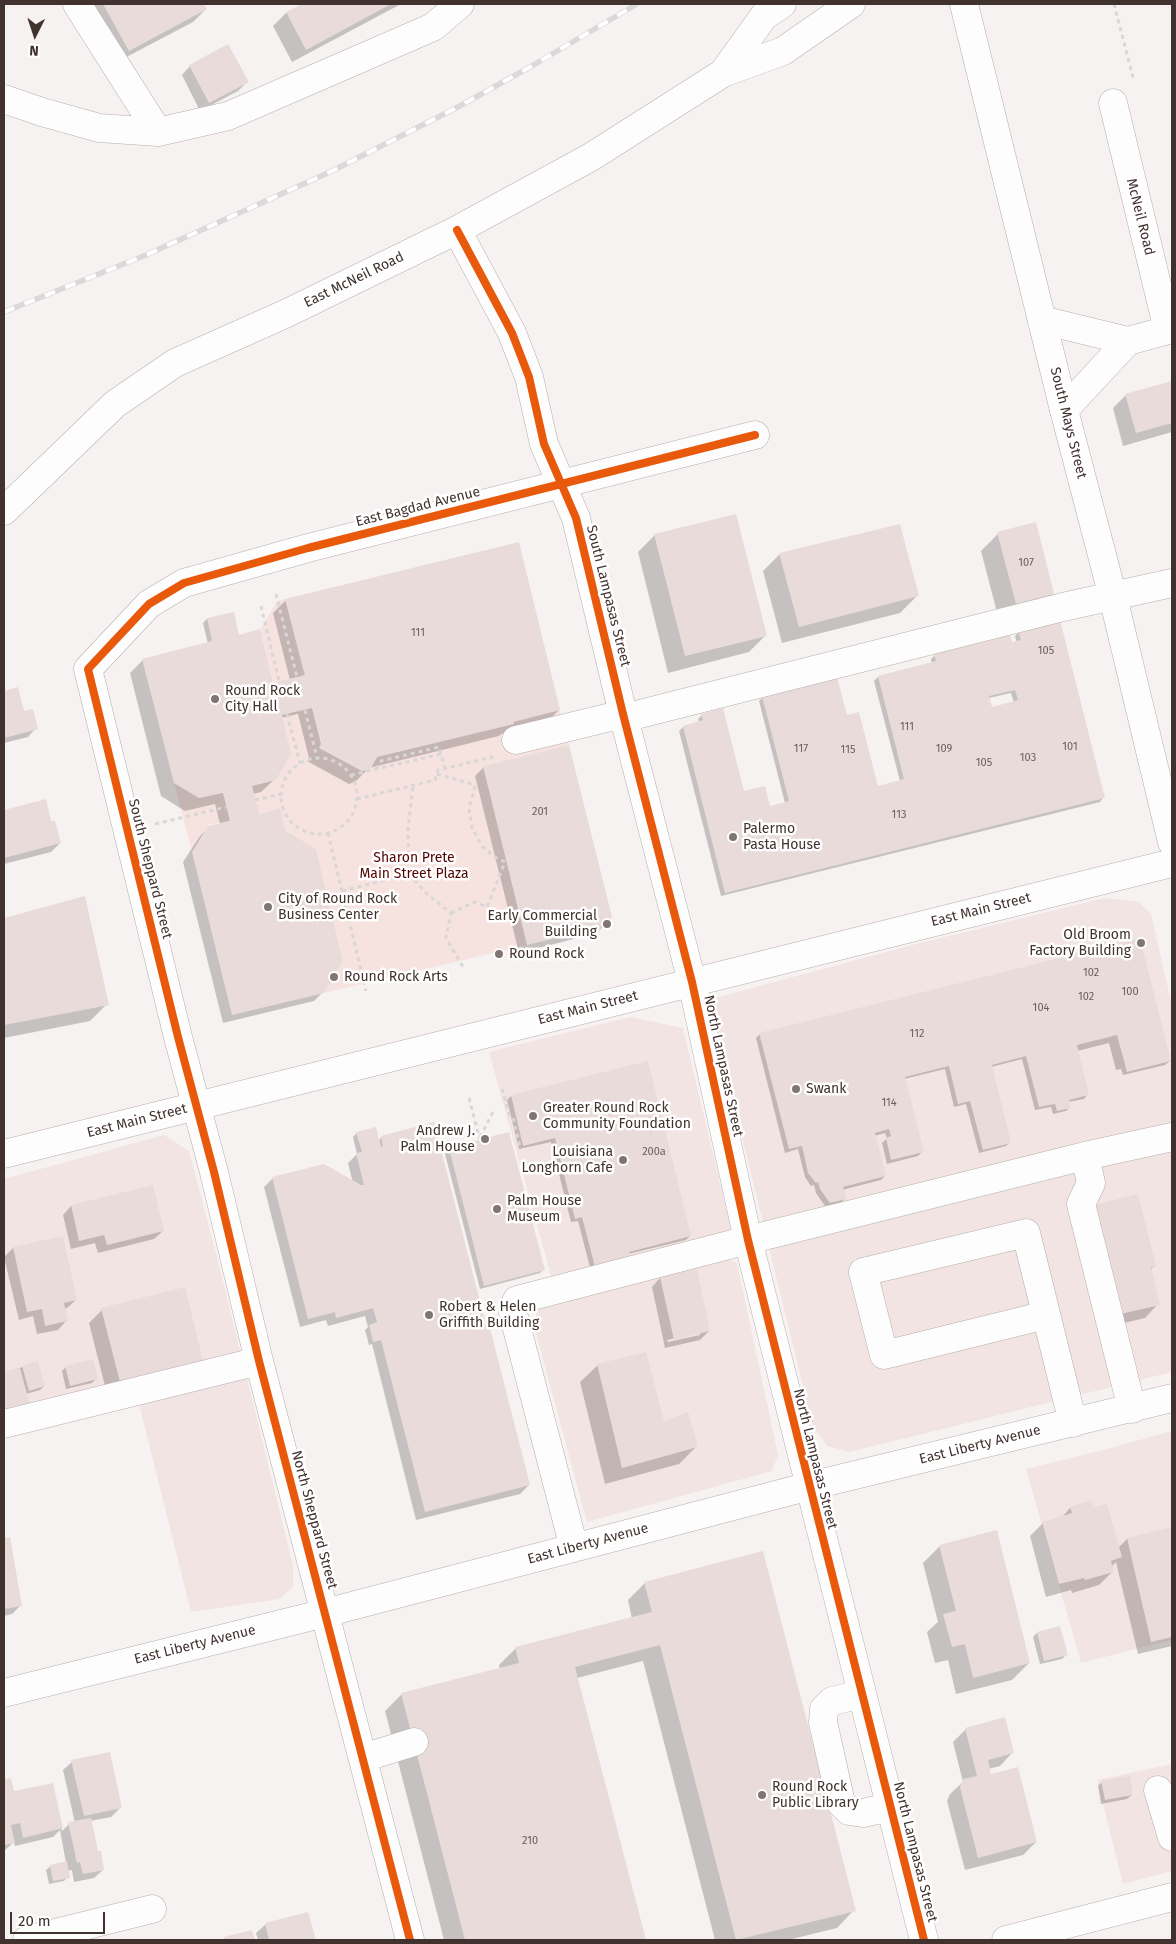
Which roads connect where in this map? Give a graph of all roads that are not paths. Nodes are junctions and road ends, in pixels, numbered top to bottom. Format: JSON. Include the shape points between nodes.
{"nodes":[{"id":1,"x":77,"y":4,"type":"edge"},
{"id":2,"x":460,"y":4,"type":"edge"},
{"id":3,"x":782,"y":4,"type":"edge"},
{"id":4,"x":852,"y":4,"type":"edge"},
{"id":5,"x":964,"y":4,"type":"edge"},
{"id":6,"x":723,"y":73,"type":"junction"},
{"id":7,"x":4,"y":99,"type":"edge"},
{"id":8,"x":1113,"y":104,"type":"dead end"},
{"id":9,"x":158,"y":132,"type":"junction"},
{"id":10,"x":457,"y":230,"type":"junction"},
{"id":11,"x":1042,"y":320,"type":"junction"},
{"id":12,"x":1170,"y":330,"type":"edge"},
{"id":13,"x":1128,"y":341,"type":"junction"},
{"id":14,"x":1064,"y":410,"type":"junction"},
{"id":15,"x":755,"y":435,"type":"dead end"},
{"id":16,"x":562,"y":484,"type":"junction"},
{"id":17,"x":4,"y":511,"type":"edge"},
{"id":18,"x":1172,"y":583,"type":"edge"},
{"id":19,"x":1113,"y":597,"type":"junction"},
{"id":20,"x":110,"y":645,"type":"joint"},
{"id":21,"x":624,"y":716,"type":"junction"},
{"id":22,"x":516,"y":740,"type":"road end"},
{"id":23,"x":1172,"y":842,"type":"edge"},
{"id":24,"x":1172,"y":863,"type":"edge"},
{"id":25,"x":692,"y":982,"type":"junction"},
{"id":26,"x":196,"y":1106,"type":"junction"},
{"id":27,"x":1172,"y":1137,"type":"edge"},
{"id":28,"x":4,"y":1154,"type":"edge"},
{"id":29,"x":1085,"y":1156,"type":"junction"},
{"id":30,"x":748,"y":1240,"type":"junction"},
{"id":31,"x":1046,"y":1315,"type":"junction"},
{"id":32,"x":260,"y":1361,"type":"junction"},
{"id":33,"x":1172,"y":1398,"type":"edge"},
{"id":34,"x":1132,"y":1408,"type":"junction"},
{"id":35,"x":1073,"y":1423,"type":"junction"},
{"id":36,"x":4,"y":1424,"type":"edge"},
{"id":37,"x":810,"y":1486,"type":"junction"},
{"id":38,"x":574,"y":1548,"type":"junction"},
{"id":39,"x":325,"y":1613,"type":"junction"},
{"id":40,"x":4,"y":1692,"type":"edge"},
{"id":41,"x":862,"y":1694,"type":"junction"},
{"id":42,"x":414,"y":1742,"type":"dead end"},
{"id":43,"x":363,"y":1758,"type":"junction"},
{"id":44,"x":1158,"y":1790,"type":"dead end"},
{"id":45,"x":890,"y":1807,"type":"junction"},
{"id":46,"x":1172,"y":1837,"type":"edge"},
{"id":47,"x":1172,"y":1897,"type":"edge"},
{"id":48,"x":152,"y":1909,"type":"dead end"},
{"id":49,"x":27,"y":1940,"type":"edge"},
{"id":50,"x":410,"y":1940,"type":"edge"},
{"id":51,"x":924,"y":1940,"type":"edge"},
{"id":52,"x":1006,"y":1940,"type":"edge"}],
"edges":[{"from":1,"to":9,"type":"street"},
{"from":2,"to":9,"type":"street","via":[[433,27],[228,116]]},
{"from":3,"to":6,"type":"street","name":"East McNeil Road","via":[[764,16]]},
{"from":4,"to":6,"type":"street","name":"East McNeil Road","via":[[783,51]]},
{"from":5,"to":11,"type":"street","name":"South Mays Street"},
{"from":6,"to":10,"type":"street","name":"East McNeil Road","via":[[591,157]]},
{"from":7,"to":9,"type":"street","via":[[100,128]]},
{"from":8,"to":12,"type":"street","name":"McNeil Road"},
{"from":10,"to":16,"type":"street","name":"South Lampasas Street","via":[[512,332],[529,377],[544,444]]},
{"from":10,"to":17,"type":"street","name":"East McNeil Road","via":[[176,364],[115,404]]},
{"from":11,"to":13,"type":"street"},
{"from":11,"to":14,"type":"street","name":"South Mays Street"},
{"from":12,"to":13,"type":"street"},
{"from":13,"to":14,"type":"street"},
{"from":14,"to":19,"type":"street","name":"South Mays Street"},
{"from":15,"to":16,"type":"street","name":"East Bagdad Avenue"},
{"from":16,"to":20,"type":"street","name":"East Bagdad Avenue","via":[[184,583],[149,604]]},
{"from":16,"to":21,"type":"street","name":"South Lampasas Street","via":[[576,518]]},
{"from":18,"to":19,"type":"street"},
{"from":19,"to":21,"type":"street"},
{"from":19,"to":23,"type":"street","name":"South Mays Street"},
{"from":20,"to":26,"type":"street","name":"South Sheppard Street","via":[[88,669]]},
{"from":21,"to":22,"type":"street"},
{"from":21,"to":25,"type":"street","name":"South Lampasas Street"},
{"from":24,"to":25,"type":"street","name":"East Main Street"},
{"from":25,"to":26,"type":"street","name":"East Main Street"},
{"from":25,"to":30,"type":"street","name":"North Lampasas Street"},
{"from":26,"to":28,"type":"street","name":"East Main Street"},
{"from":26,"to":32,"type":"street","name":"North Sheppard Street"},
{"from":27,"to":29,"type":"street"},
{"from":29,"to":30,"type":"street"},
{"from":29,"to":34,"type":"street","via":[[1092,1183],[1081,1204]]},
{"from":30,"to":37,"type":"street","name":"North Lampasas Street"},
{"from":30,"to":38,"type":"street","via":[[517,1300],[513,1313]]},
{"from":31,"to":31,"type":"street","via":[[1026,1232],[863,1272],[884,1355]]},
{"from":31,"to":35,"type":"street"},
{"from":32,"to":36,"type":"street"},
{"from":32,"to":39,"type":"street","name":"North Sheppard Street"},
{"from":33,"to":34,"type":"street","name":"East Liberty Avenue"},
{"from":34,"to":35,"type":"street","name":"East Liberty Avenue"},
{"from":35,"to":37,"type":"street","name":"East Liberty Avenue"},
{"from":37,"to":38,"type":"street","name":"East Liberty Avenue"},
{"from":37,"to":41,"type":"street","name":"North Lampasas Street"},
{"from":38,"to":39,"type":"street","name":"East Liberty Avenue"},
{"from":39,"to":40,"type":"street","name":"East Liberty Avenue"},
{"from":39,"to":43,"type":"street","name":"North Sheppard Street"},
{"from":41,"to":45,"type":"street","name":"North Lampasas Street"},
{"from":41,"to":45,"type":"street","via":[[832,1701],[824,1709],[823,1722],[841,1802],[849,1811],[862,1813]]},
{"from":42,"to":43,"type":"street"},
{"from":43,"to":50,"type":"street","name":"North Sheppard Street"},
{"from":44,"to":46,"type":"street"},
{"from":45,"to":51,"type":"street","name":"North Lampasas Street"},
{"from":47,"to":52,"type":"street"},
{"from":48,"to":49,"type":"street"}]}
